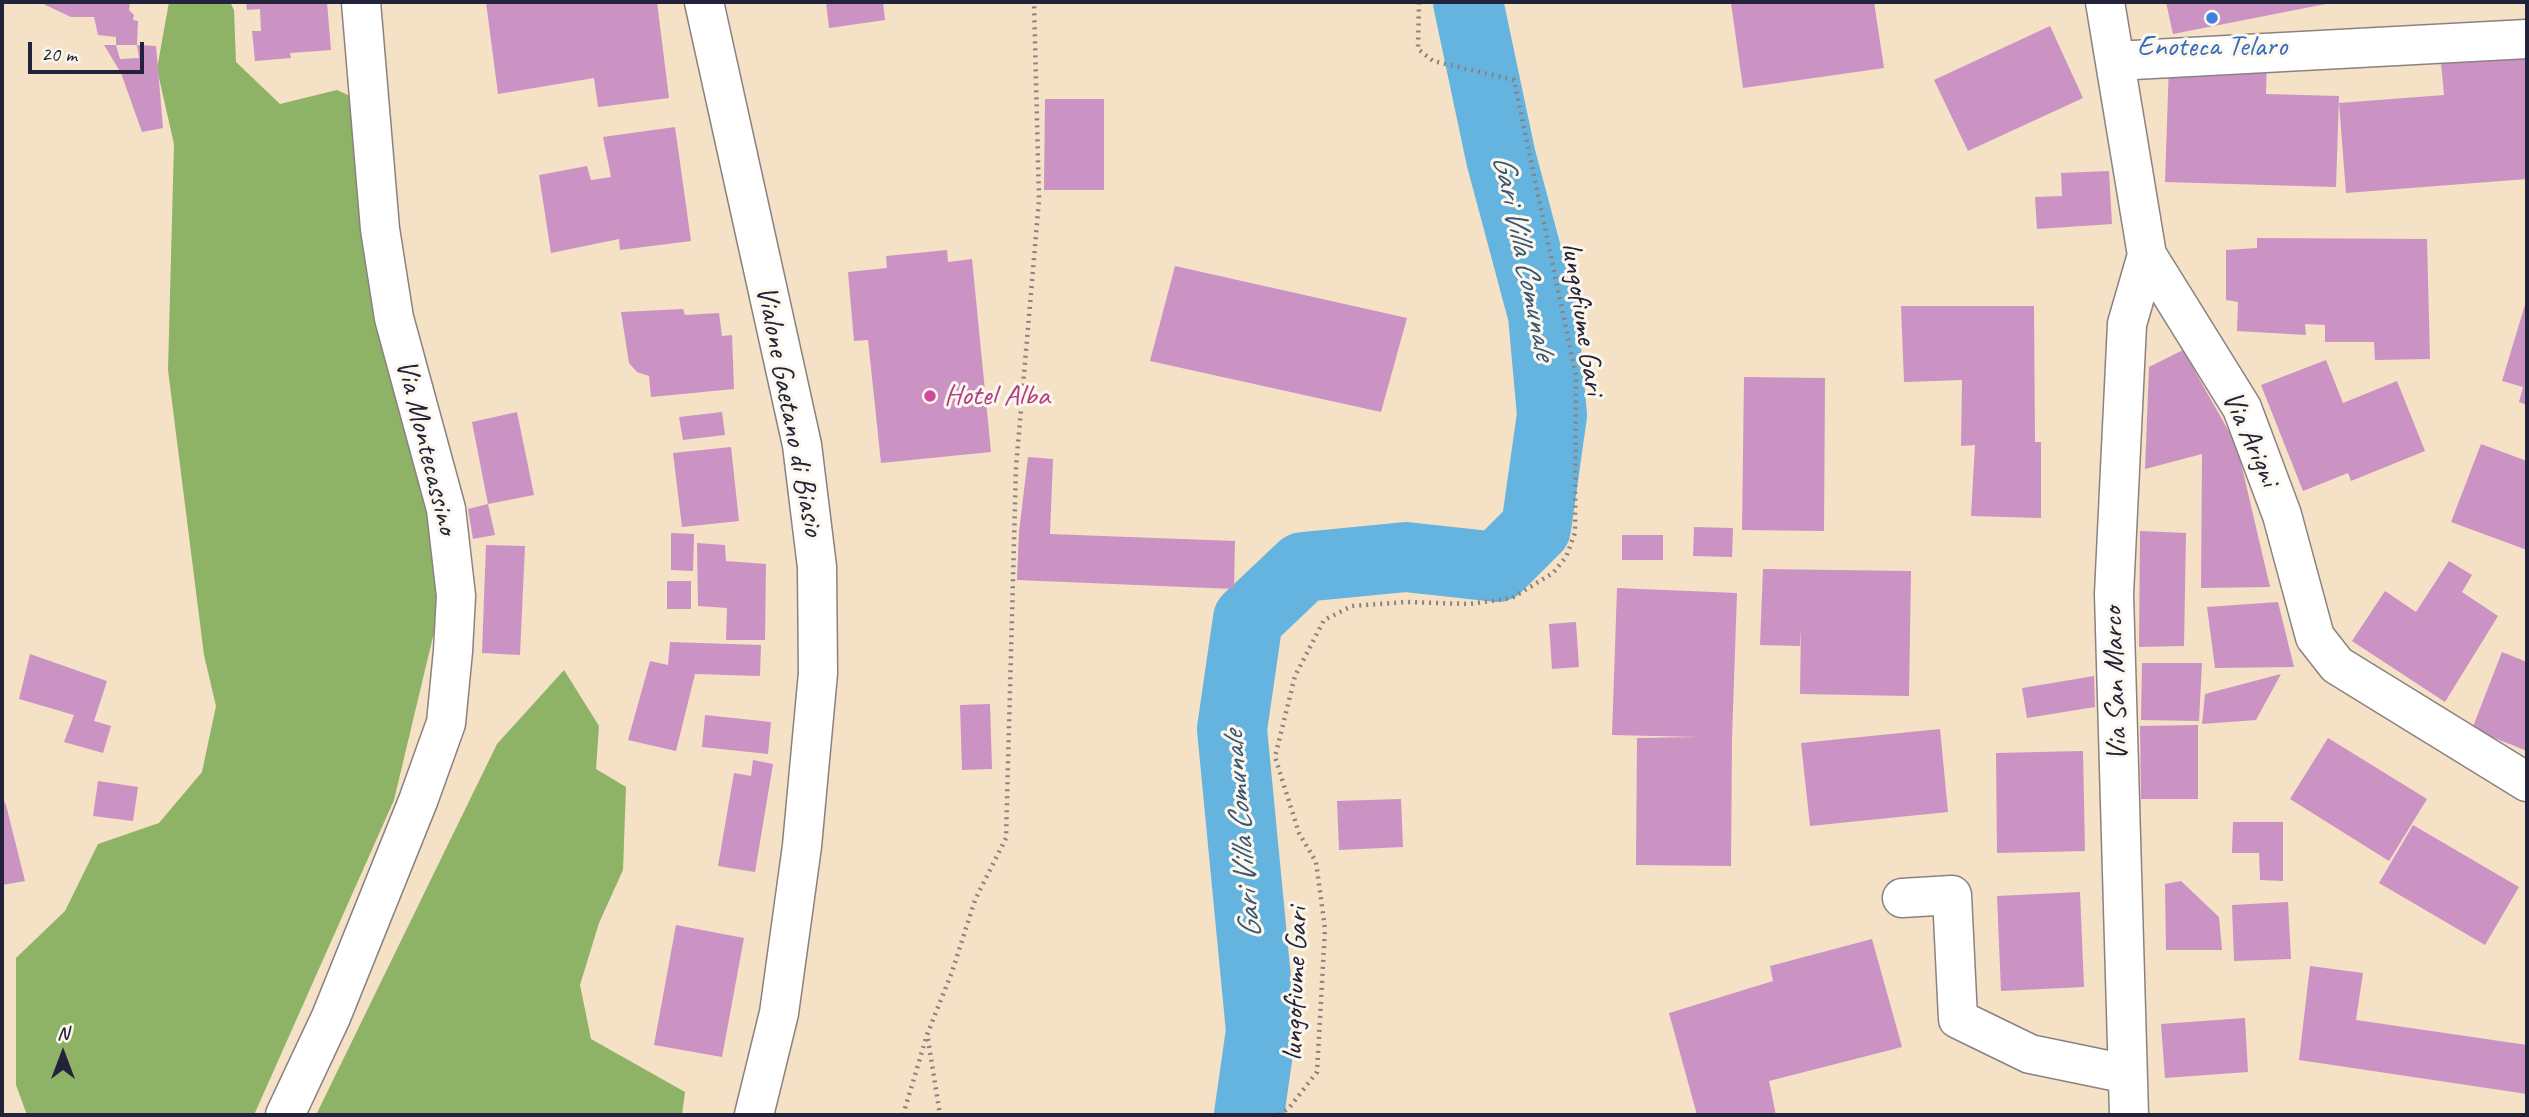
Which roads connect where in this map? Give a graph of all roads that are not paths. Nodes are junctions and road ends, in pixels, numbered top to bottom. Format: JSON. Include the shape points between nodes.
{"nodes":[{"id":1,"x":361,"y":2,"type":"edge"},
{"id":2,"x":704,"y":2,"type":"edge"},
{"id":3,"x":2105,"y":2,"type":"edge"},
{"id":4,"x":2527,"y":38,"type":"edge"},
{"id":5,"x":2115,"y":61,"type":"junction"},
{"id":6,"x":2147,"y":255,"type":"junction"},
{"id":7,"x":2527,"y":782,"type":"edge"},
{"id":8,"x":1902,"y":898,"type":"dead end"},
{"id":9,"x":2127,"y":1074,"type":"junction"},
{"id":10,"x":285,"y":1115,"type":"edge"},
{"id":11,"x":754,"y":1115,"type":"edge"},
{"id":12,"x":2129,"y":1115,"type":"edge"}],
"edges":[{"from":1,"to":10,"type":"street","name":"Via Montecassino","via":[[380,229],[394,318],[446,509],[456,596],[453,651],[446,723],[418,801],[331,1017]]},
{"from":2,"to":11,"type":"street","name":"Vialone Gaetano di Biasio","via":[[802,445],[817,567],[818,673],[802,846],[779,1013]]},
{"from":3,"to":5,"type":"street","name":"Via Arigni"},
{"from":4,"to":5,"type":"street"},
{"from":5,"to":6,"type":"street","name":"Via Arigni"},
{"from":6,"to":7,"type":"street","name":"Via Arigni","via":[[2242,408],[2282,515],[2315,637],[2337,665]]},
{"from":6,"to":9,"type":"street","name":"Via San Marco","via":[[2127,324],[2114,594]]},
{"from":8,"to":9,"type":"street","via":[[1952,895],[1958,1019],[2030,1054]]},
{"from":9,"to":12,"type":"street","name":"Via San Marco"}]}
